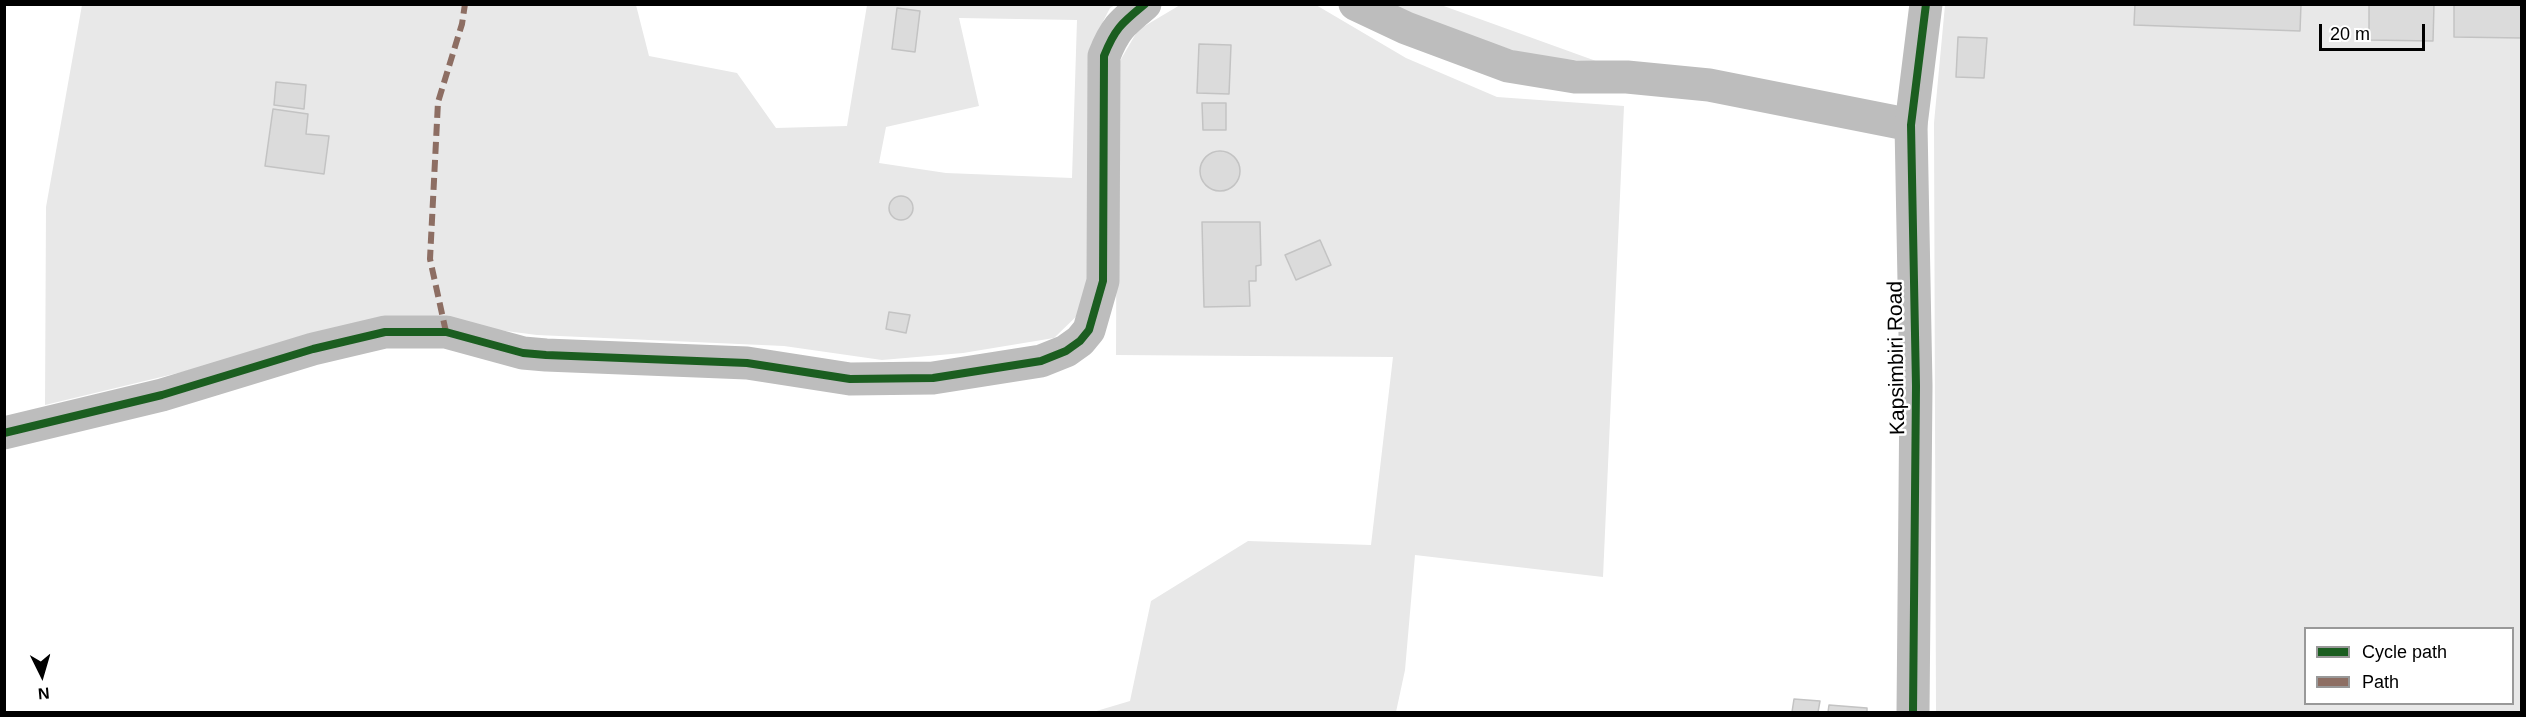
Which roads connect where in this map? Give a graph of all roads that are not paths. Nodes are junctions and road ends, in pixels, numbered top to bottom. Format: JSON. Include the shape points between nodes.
{"nodes":[{"id":1,"x":1145,"y":4,"type":"edge"},
{"id":2,"x":1355,"y":4,"type":"edge"},
{"id":3,"x":1926,"y":4,"type":"edge"},
{"id":4,"x":1911,"y":124,"type":"junction"},
{"id":5,"x":4,"y":433,"type":"edge"},
{"id":6,"x":1913,"y":712,"type":"edge"}],
"edges":[{"from":1,"to":5,"type":"street","via":[[1119,26],[1104,56],[1103,281],[1099,298],[1089,330],[1080,341],[1041,361],[933,378],[850,379],[747,363],[523,353],[446,332],[386,332],[313,349],[162,395]]},
{"from":2,"to":4,"type":"street","via":[[1406,28],[1508,66],[1575,77],[1627,77],[1709,85]]},
{"from":3,"to":4,"type":"street","name":"Kapsimbiri Road"},
{"from":4,"to":6,"type":"street","name":"Kapsimbiri Road","via":[[1916,386]]}]}
